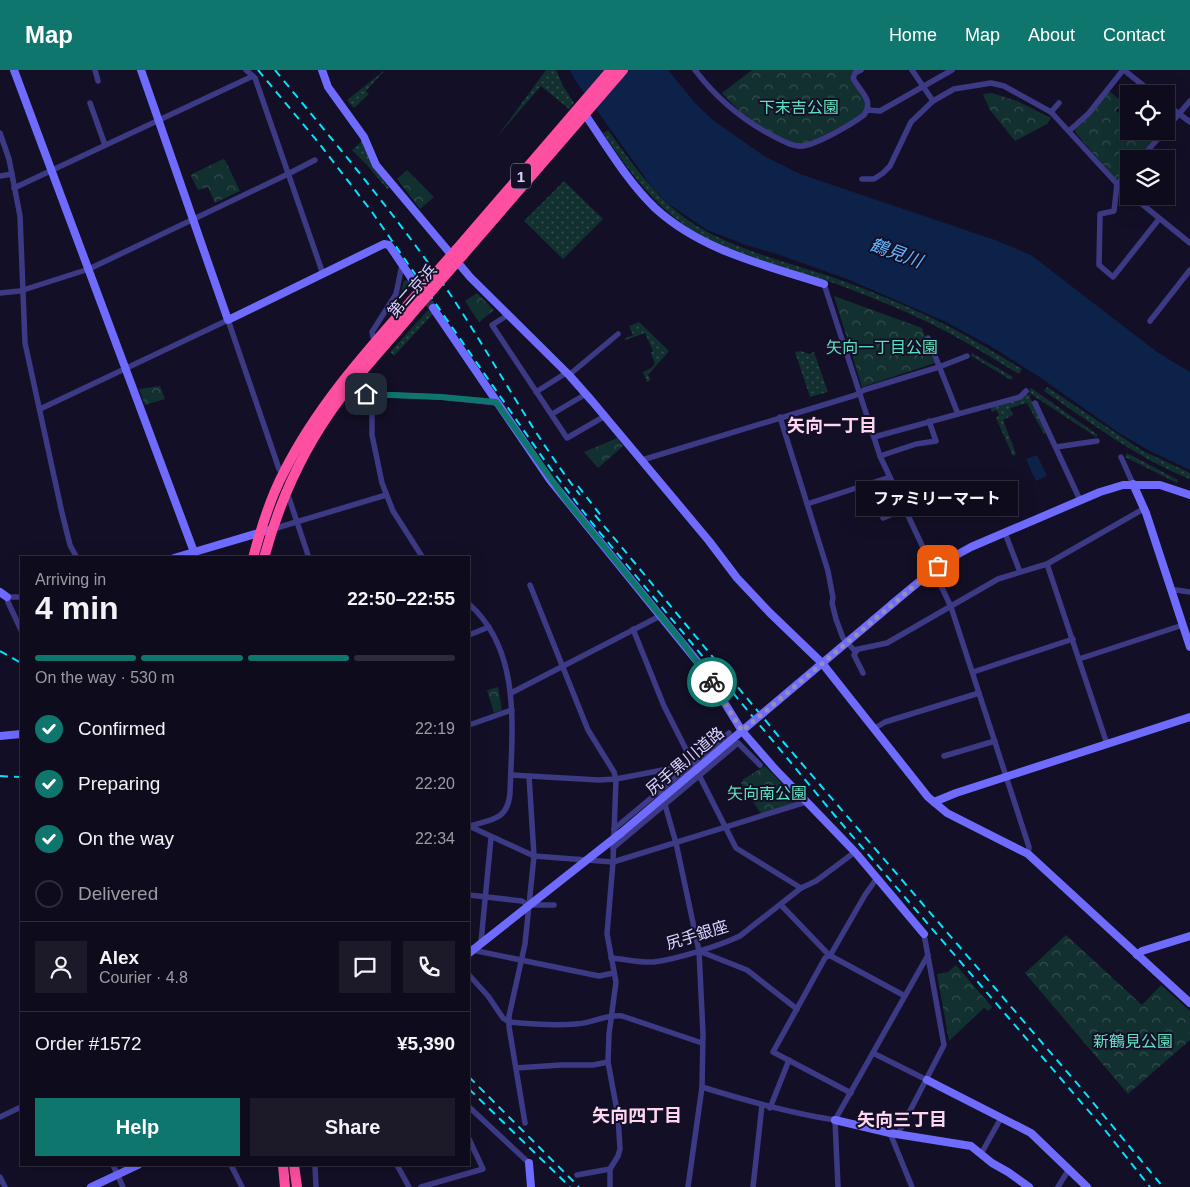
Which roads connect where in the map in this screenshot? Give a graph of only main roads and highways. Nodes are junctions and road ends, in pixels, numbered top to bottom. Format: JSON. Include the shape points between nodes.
{"nodes":[{"id":1,"x":611,"y":70,"type":"edge"},
{"id":2,"x":623,"y":70,"type":"edge"},
{"id":3,"x":585,"y":107,"type":"junction"},
{"id":4,"x":413,"y":306,"type":"junction"},
{"id":5,"x":253,"y":556,"type":"edge"},
{"id":6,"x":265,"y":556,"type":"edge"},
{"id":7,"x":283,"y":1166,"type":"edge"},
{"id":8,"x":294,"y":1166,"type":"edge"},
{"id":9,"x":285,"y":1187,"type":"edge"},
{"id":10,"x":297,"y":1187,"type":"edge"}],
"edges":[{"from":1,"to":3,"type":"highway","name":"第二京浜","number":"1"},
{"from":2,"to":3,"type":"highway","name":"第二京浜","number":"1"},
{"from":3,"to":4,"type":"highway","name":"第二京浜","number":"1","bridge":true},
{"from":4,"to":5,"type":"highway","name":"第二京浜","number":"1","via":[[376,340],[326,402],[283,472],[259,532]]},
{"from":4,"to":6,"type":"highway","name":"第二京浜","number":"1","via":[[321,427],[285,495]]},
{"from":7,"to":9,"type":"highway"},
{"from":8,"to":10,"type":"highway"}]}
